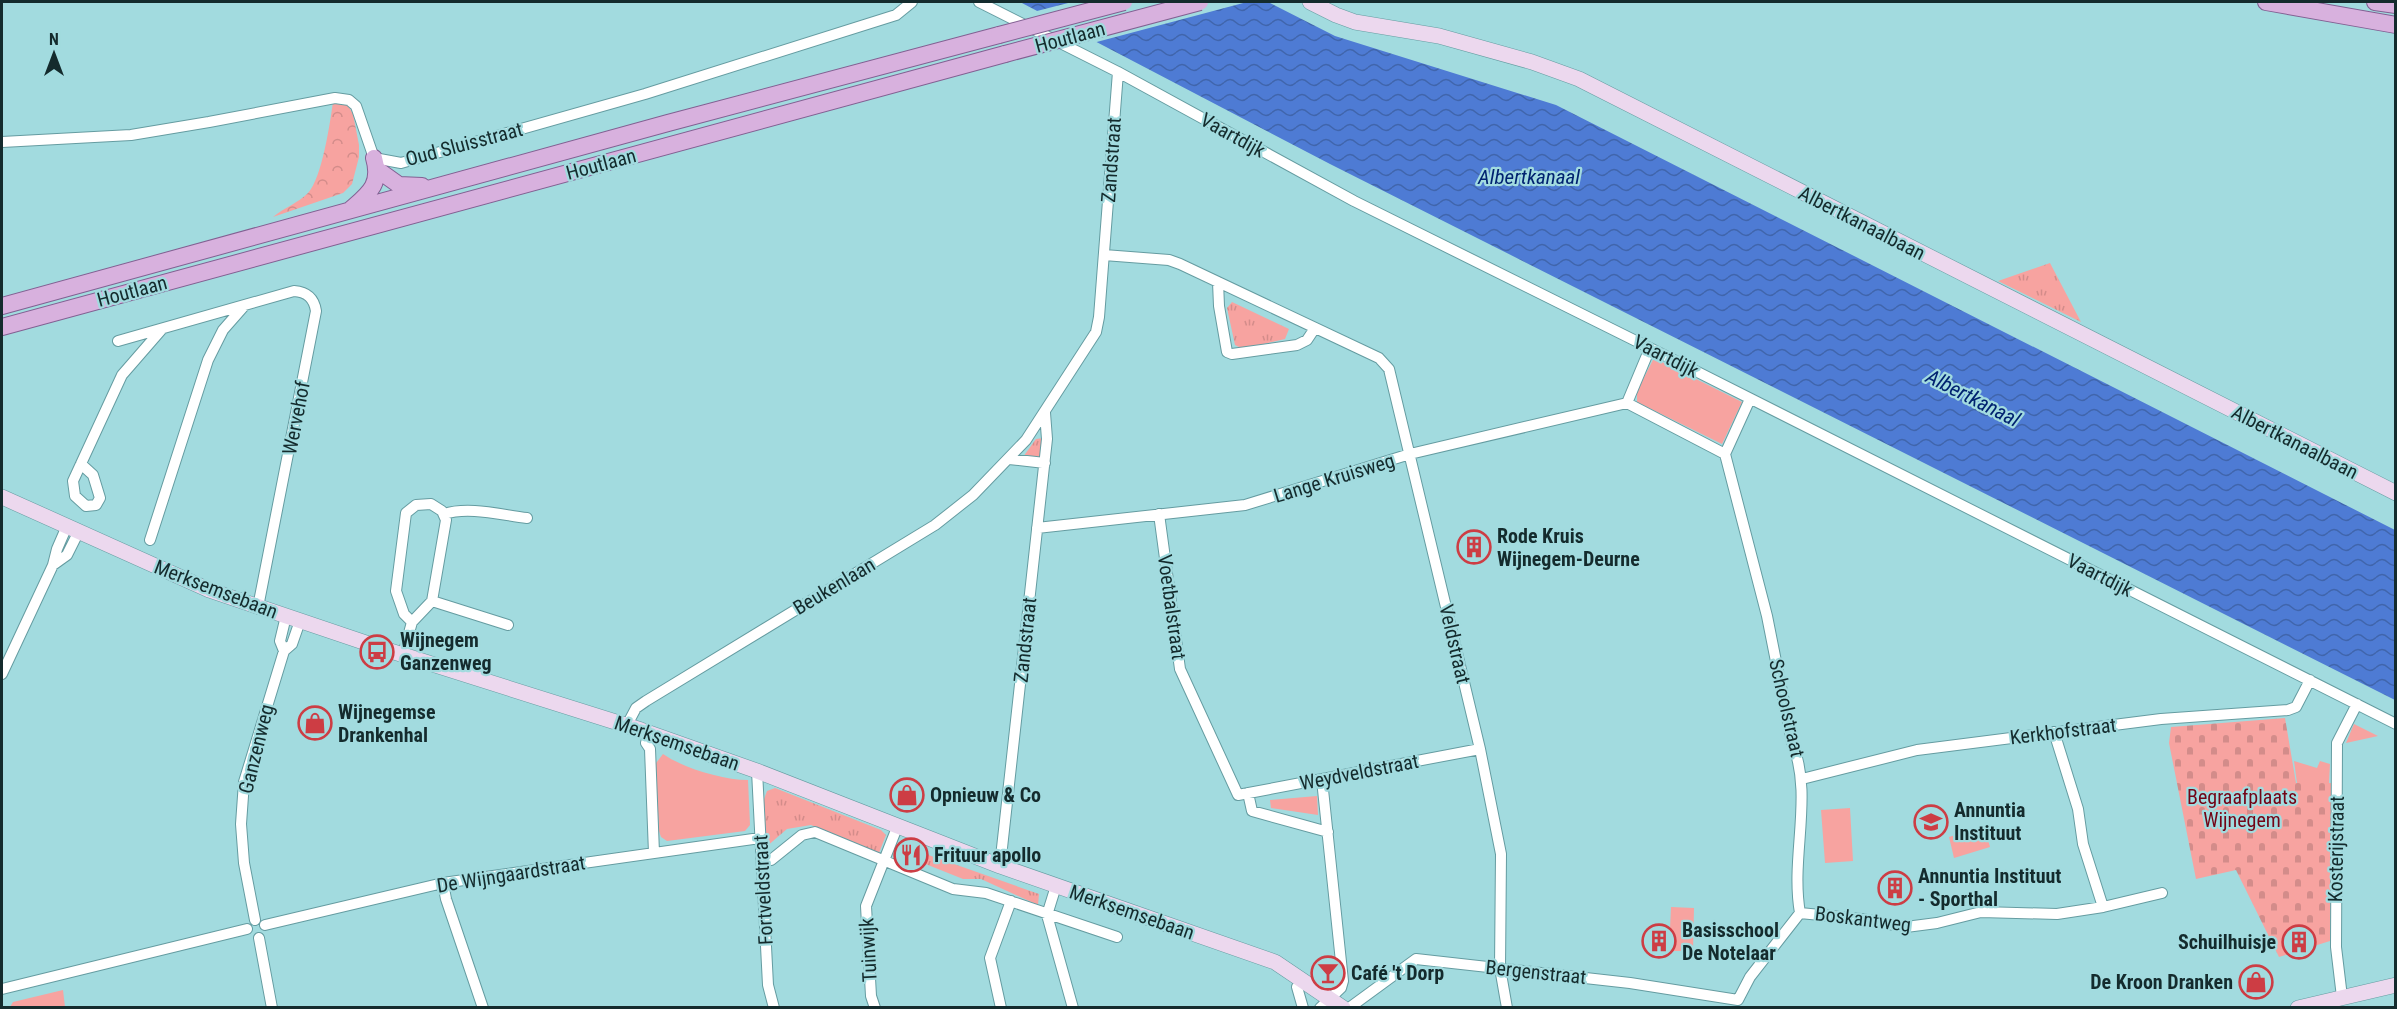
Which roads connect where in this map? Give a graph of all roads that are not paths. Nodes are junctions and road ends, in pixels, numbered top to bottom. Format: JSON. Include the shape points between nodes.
{"nodes":[{"id":1,"x":912,"y":2,"type":"edge"},
{"id":2,"x":979,"y":2,"type":"edge"},
{"id":3,"x":1124,"y":2,"type":"edge"},
{"id":4,"x":1200,"y":2,"type":"edge"},
{"id":5,"x":1310,"y":2,"type":"edge"},
{"id":6,"x":2265,"y":2,"type":"edge"},
{"id":7,"x":2375,"y":2,"type":"edge"},
{"id":8,"x":2396,"y":5,"type":"edge"},
{"id":9,"x":2396,"y":25,"type":"edge"},
{"id":10,"x":1118,"y":72,"type":"junction"},
{"id":11,"x":2,"y":142,"type":"edge"},
{"id":12,"x":376,"y":164,"type":"junction"},
{"id":13,"x":444,"y":186,"type":"junction"},
{"id":14,"x":347,"y":212,"type":"junction"},
{"id":15,"x":1104,"y":255,"type":"junction"},
{"id":16,"x":1218,"y":282,"type":"junction"},
{"id":17,"x":245,"y":305,"type":"junction"},
{"id":18,"x":2,"y":306,"type":"edge"},
{"id":19,"x":2,"y":327,"type":"edge"},
{"id":20,"x":1315,"y":328,"type":"junction"},
{"id":21,"x":162,"y":329,"type":"junction"},
{"id":22,"x":118,"y":341,"type":"dead end"},
{"id":23,"x":1650,"y":348,"type":"junction"},
{"id":24,"x":1750,"y":399,"type":"junction"},
{"id":25,"x":1627,"y":403,"type":"junction"},
{"id":26,"x":1045,"y":413,"type":"junction"},
{"id":27,"x":1410,"y":454,"type":"junction"},
{"id":28,"x":1725,"y":454,"type":"junction"},
{"id":29,"x":1010,"y":459,"type":"junction"},
{"id":30,"x":1045,"y":463,"type":"junction"},
{"id":31,"x":81,"y":464,"type":"dead end"},
{"id":32,"x":2396,"y":493,"type":"edge"},
{"id":33,"x":2,"y":497,"type":"edge"},
{"id":34,"x":444,"y":514,"type":"junction"},
{"id":35,"x":1159,"y":514,"type":"junction"},
{"id":36,"x":527,"y":518,"type":"dead end"},
{"id":37,"x":1037,"y":528,"type":"junction"},
{"id":38,"x":74,"y":529,"type":"junction"},
{"id":39,"x":150,"y":540,"type":"dead end"},
{"id":40,"x":432,"y":601,"type":"junction"},
{"id":41,"x":258,"y":608,"type":"junction"},
{"id":42,"x":293,"y":618,"type":"junction"},
{"id":43,"x":412,"y":622,"type":"junction"},
{"id":44,"x":508,"y":625,"type":"dead end"},
{"id":45,"x":403,"y":655,"type":"junction"},
{"id":46,"x":2,"y":674,"type":"edge"},
{"id":47,"x":2310,"y":680,"type":"junction"},
{"id":48,"x":2357,"y":704,"type":"junction"},
{"id":49,"x":2393,"y":723,"type":"edge"},
{"id":50,"x":627,"y":725,"type":"junction"},
{"id":51,"x":2054,"y":732,"type":"junction"},
{"id":52,"x":650,"y":733,"type":"junction"},
{"id":53,"x":1480,"y":749,"type":"junction"},
{"id":54,"x":757,"y":771,"type":"junction"},
{"id":55,"x":1802,"y":779,"type":"junction"},
{"id":56,"x":1322,"y":780,"type":"junction"},
{"id":57,"x":1243,"y":794,"type":"junction"},
{"id":58,"x":898,"y":825,"type":"junction"},
{"id":59,"x":1328,"y":832,"type":"junction"},
{"id":60,"x":760,"y":838,"type":"junction"},
{"id":61,"x":654,"y":853,"type":"junction"},
{"id":62,"x":771,"y":860,"type":"dead end"},
{"id":63,"x":883,"y":862,"type":"junction"},
{"id":64,"x":1000,"y":866,"type":"junction"},
{"id":65,"x":443,"y":883,"type":"junction"},
{"id":66,"x":1056,"y":886,"type":"junction"},
{"id":67,"x":2162,"y":893,"type":"dead end"},
{"id":68,"x":1011,"y":901,"type":"junction"},
{"id":69,"x":2103,"y":907,"type":"junction"},
{"id":70,"x":1800,"y":913,"type":"junction"},
{"id":71,"x":1047,"y":915,"type":"junction"},
{"id":72,"x":256,"y":925,"type":"junction"},
{"id":73,"x":1117,"y":937,"type":"dead end"},
{"id":74,"x":1500,"y":968,"type":"junction"},
{"id":75,"x":2395,"y":986,"type":"edge"},
{"id":76,"x":1297,"y":987,"type":"dead end"},
{"id":77,"x":2,"y":989,"type":"edge"},
{"id":78,"x":2342,"y":997,"type":"junction"},
{"id":79,"x":1325,"y":1003,"type":"edge"},
{"id":80,"x":1740,"y":1004,"type":"edge"},
{"id":81,"x":770,"y":1007,"type":"edge"},
{"id":82,"x":272,"y":1008,"type":"edge"},
{"id":83,"x":483,"y":1008,"type":"edge"},
{"id":84,"x":875,"y":1008,"type":"edge"},
{"id":85,"x":1001,"y":1008,"type":"edge"},
{"id":86,"x":1073,"y":1008,"type":"edge"},
{"id":87,"x":1303,"y":1008,"type":"edge"},
{"id":88,"x":1343,"y":1008,"type":"edge"},
{"id":89,"x":1349,"y":1008,"type":"edge"},
{"id":90,"x":1507,"y":1008,"type":"edge"},
{"id":91,"x":2298,"y":1008,"type":"edge"}],
"edges":[{"from":1,"to":12,"type":"street","name":"Oud Sluisstraat","via":[[896,15],[645,94],[401,163]]},
{"from":2,"to":10,"type":"street","name":"Vaartdijk"},
{"from":3,"to":13,"type":"main road","name":"Houtlaan","bridge":true},
{"from":4,"to":19,"type":"main road","name":"Houtlaan","bridge":true},
{"from":5,"to":32,"type":"main road","name":"Albertkanaalbaan","via":[[1355,22],[1439,36],[1579,79]]},
{"from":6,"to":9,"type":"main road"},
{"from":7,"to":8,"type":"main road"},
{"from":10,"to":15,"type":"street","name":"Zandstraat"},
{"from":10,"to":23,"type":"street","name":"Vaartdijk","via":[[1354,201]]},
{"from":11,"to":12,"type":"street","via":[[131,135],[335,98],[349,100],[356,106]]},
{"from":12,"to":13,"type":"main road","via":[[399,185]]},
{"from":12,"to":14,"type":"main road","via":[[372,189]]},
{"from":13,"to":14,"type":"main road","name":"Houtlaan"},
{"from":14,"to":18,"type":"main road","name":"Houtlaan"},
{"from":15,"to":16,"type":"street","name":"Veldstraat","via":[[1169,260]]},
{"from":15,"to":26,"type":"street","name":"Zandstraat","via":[[1096,332]]},
{"from":16,"to":20,"type":"street","name":"Veldstraat"},
{"from":16,"to":20,"type":"street","via":[[1227,352],[1297,345],[1308,340]]},
{"from":17,"to":21,"type":"street","name":"Wervehof"},
{"from":17,"to":39,"type":"street","via":[[223,330],[208,360]]},
{"from":17,"to":41,"type":"street","name":"Wervehof","via":[[294,291],[304,292],[315,303],[316,311]]},
{"from":20,"to":27,"type":"street","name":"Veldstraat","via":[[1379,358],[1389,369]]},
{"from":21,"to":22,"type":"street","name":"Wervehof"},
{"from":21,"to":31,"type":"street","via":[[122,375]]},
{"from":23,"to":24,"type":"street","name":"Vaartdijk"},
{"from":23,"to":25,"type":"street"},
{"from":24,"to":28,"type":"street"},
{"from":24,"to":47,"type":"street","name":"Vaartdijk"},
{"from":25,"to":27,"type":"street","name":"Lange Kruisweg"},
{"from":25,"to":28,"type":"street"},
{"from":26,"to":29,"type":"street","name":"Zandstraat"},
{"from":26,"to":30,"type":"street","name":"Zandstraat"},
{"from":27,"to":35,"type":"street","name":"Lange Kruisweg","via":[[1245,505]]},
{"from":27,"to":53,"type":"street","name":"Veldstraat"},
{"from":28,"to":55,"type":"street","name":"Schoolstraat","via":[[1767,616]]},
{"from":29,"to":30,"type":"street"},
{"from":29,"to":50,"type":"street","name":"Beukenlaan","via":[[974,495],[935,525],[646,701],[636,708]]},
{"from":30,"to":37,"type":"street","name":"Zandstraat"},
{"from":33,"to":38,"type":"main road","name":"Merksemsebaan"},
{"from":34,"to":36,"type":"street","via":[[455,510]]},
{"from":34,"to":40,"type":"street"},
{"from":34,"to":43,"type":"street","via":[[423,503],[406,513],[396,591],[404,614]]},
{"from":35,"to":37,"type":"street","name":"Lange Kruisweg"},
{"from":35,"to":57,"type":"street","name":"Voetbalstraat","via":[[1180,669]]},
{"from":37,"to":64,"type":"street","name":"Zandstraat"},
{"from":38,"to":41,"type":"main road","name":"Merksemsebaan"},
{"from":38,"to":46,"type":"street","via":[[57,549]]},
{"from":40,"to":43,"type":"street"},
{"from":40,"to":44,"type":"street"},
{"from":41,"to":42,"type":"main road","name":"Merksemsebaan"},
{"from":42,"to":45,"type":"main road","name":"Merksemsebaan"},
{"from":42,"to":72,"type":"street","name":"Ganzenweg","via":[[280,641],[284,651],[244,782],[244,863]]},
{"from":43,"to":45,"type":"street"},
{"from":45,"to":50,"type":"main road","name":"Merksemsebaan"},
{"from":47,"to":48,"type":"street","name":"Vaartdijk"},
{"from":47,"to":51,"type":"street","name":"Kerkhofstraat","via":[[2296,707],[2288,710]]},
{"from":48,"to":49,"type":"street","name":"Vaartdijk"},
{"from":48,"to":78,"type":"street","name":"Kosterijstraat","via":[[2337,743],[2335,925]]},
{"from":50,"to":52,"type":"main road","name":"Merksemsebaan"},
{"from":51,"to":55,"type":"street","name":"Kerkhofstraat","via":[[1917,750]]},
{"from":51,"to":69,"type":"street"},
{"from":52,"to":54,"type":"main road","name":"Merksemsebaan"},
{"from":52,"to":61,"type":"street","via":[[646,743],[650,749]]},
{"from":53,"to":56,"type":"street","name":"Weydveldstraat"},
{"from":53,"to":74,"type":"street","name":"Veldstraat","via":[[1501,854]]},
{"from":54,"to":58,"type":"main road","name":"Merksemsebaan"},
{"from":54,"to":60,"type":"street","name":"Fortveldstraat"},
{"from":55,"to":70,"type":"street","name":"Schoolstraat","via":[[1797,883]]},
{"from":56,"to":57,"type":"street","name":"Weydveldstraat"},
{"from":56,"to":59,"type":"street"},
{"from":57,"to":59,"type":"street","name":"Voetbalstraat","via":[[1252,811]]},
{"from":58,"to":63,"type":"street","name":"Tuinwijk"},
{"from":58,"to":64,"type":"main road","name":"Merksemsebaan"},
{"from":59,"to":79,"type":"street","via":[[1343,981]]},
{"from":60,"to":61,"type":"street","name":"De Wijngaardstraat"},
{"from":60,"to":81,"type":"street","name":"Fortveldstraat"},
{"from":61,"to":65,"type":"street","name":"De Wijngaardstraat"},
{"from":62,"to":63,"type":"street","name":"Merksemsebaan","via":[[802,835],[814,832]]},
{"from":63,"to":68,"type":"street","name":"Merksemsebaan","via":[[953,889]]},
{"from":63,"to":84,"type":"street","name":"Tuinwijk","via":[[866,906]]},
{"from":64,"to":66,"type":"main road","name":"Merksemsebaan"},
{"from":65,"to":72,"type":"street","name":"De Wijngaardstraat"},
{"from":65,"to":83,"type":"street"},
{"from":66,"to":71,"type":"street"},
{"from":66,"to":79,"type":"main road","name":"Merksemsebaan","via":[[1275,962]]},
{"from":67,"to":69,"type":"street","name":"Boskantweg"},
{"from":68,"to":71,"type":"street","name":"Merksemsebaan"},
{"from":68,"to":85,"type":"street","via":[[990,958]]},
{"from":69,"to":70,"type":"street","name":"Boskantweg","via":[[2057,914],[1981,912],[1906,927]]},
{"from":70,"to":80,"type":"street","via":[[1750,977]]},
{"from":71,"to":73,"type":"street","name":"Merksemsebaan"},
{"from":71,"to":86,"type":"street"},
{"from":72,"to":77,"type":"street","name":"De Wijngaardstraat"},
{"from":72,"to":82,"type":"street","via":[[250,936],[259,938]]},
{"from":74,"to":80,"type":"street","name":"Bergenstraat"},
{"from":74,"to":89,"type":"street","name":"Bergenstraat","via":[[1416,959]]},
{"from":74,"to":90,"type":"street","name":"Veldstraat"},
{"from":75,"to":78,"type":"main road"},
{"from":76,"to":87,"type":"street"},
{"from":78,"to":91,"type":"main road"},
{"from":79,"to":88,"type":"main road","name":"Merksemsebaan"}]}
